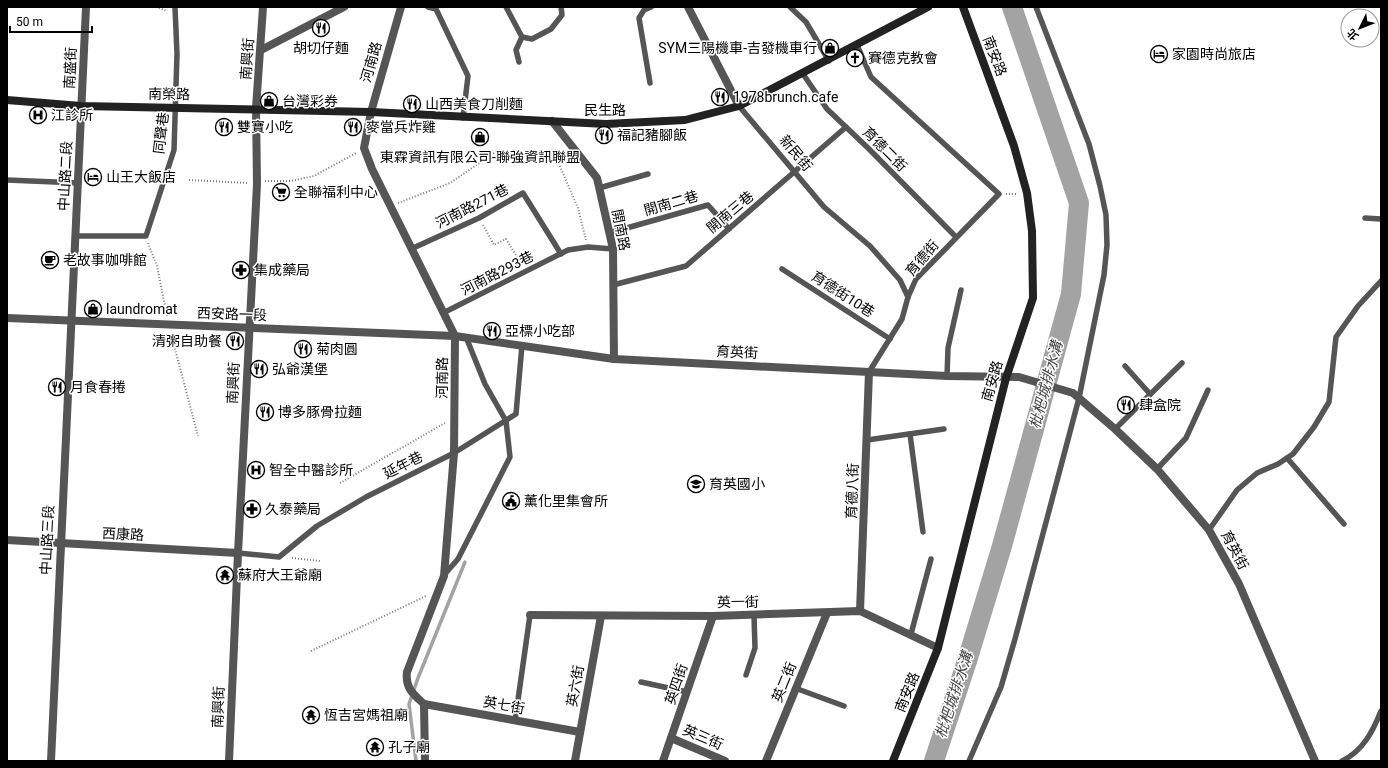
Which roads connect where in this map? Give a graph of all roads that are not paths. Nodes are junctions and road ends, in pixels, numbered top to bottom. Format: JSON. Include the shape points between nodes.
{"nodes":[{"id":1,"x":86,"y":7,"type":"edge"},
{"id":2,"x":175,"y":7,"type":"edge"},
{"id":3,"x":263,"y":7,"type":"edge"},
{"id":4,"x":344,"y":7,"type":"edge"},
{"id":5,"x":401,"y":7,"type":"edge"},
{"id":6,"x":428,"y":7,"type":"edge"},
{"id":7,"x":506,"y":7,"type":"edge"},
{"id":8,"x":561,"y":7,"type":"edge"},
{"id":9,"x":651,"y":7,"type":"edge"},
{"id":10,"x":688,"y":7,"type":"edge"},
{"id":11,"x":790,"y":7,"type":"edge"},
{"id":12,"x":928,"y":7,"type":"edge"},
{"id":13,"x":962,"y":7,"type":"edge"},
{"id":14,"x":1036,"y":7,"type":"edge"},
{"id":15,"x":522,"y":37,"type":"junction"},
{"id":16,"x":857,"y":45,"type":"junction"},
{"id":17,"x":261,"y":50,"type":"junction"},
{"id":18,"x":829,"y":61,"type":"junction"},
{"id":19,"x":519,"y":62,"type":"dead end"},
{"id":20,"x":803,"y":74,"type":"junction"},
{"id":21,"x":650,"y":83,"type":"dead end"},
{"id":22,"x":7,"y":100,"type":"edge"},
{"id":23,"x":81,"y":106,"type":"junction"},
{"id":24,"x":739,"y":106,"type":"junction"},
{"id":25,"x":176,"y":108,"type":"junction"},
{"id":26,"x":256,"y":108,"type":"junction"},
{"id":27,"x":371,"y":112,"type":"junction"},
{"id":28,"x":463,"y":118,"type":"junction"},
{"id":29,"x":552,"y":122,"type":"junction"},
{"id":30,"x":846,"y":127,"type":"junction"},
{"id":31,"x":795,"y":172,"type":"junction"},
{"id":32,"x":648,"y":174,"type":"dead end"},
{"id":33,"x":7,"y":180,"type":"edge"},
{"id":34,"x":79,"y":183,"type":"junction"},
{"id":35,"x":599,"y":188,"type":"junction"},
{"id":36,"x":1365,"y":218,"type":"dead end"},
{"id":37,"x":1381,"y":219,"type":"edge"},
{"id":38,"x":729,"y":229,"type":"junction"},
{"id":39,"x":609,"y":233,"type":"junction"},
{"id":40,"x":75,"y":236,"type":"junction"},
{"id":41,"x":956,"y":237,"type":"junction"},
{"id":42,"x":613,"y":248,"type":"junction"},
{"id":43,"x":411,"y":249,"type":"junction"},
{"id":44,"x":561,"y":254,"type":"junction"},
{"id":45,"x":782,"y":269,"type":"dead end"},
{"id":46,"x":1381,"y":281,"type":"edge"},
{"id":47,"x":613,"y":285,"type":"junction"},
{"id":48,"x":961,"y":290,"type":"dead end"},
{"id":49,"x":908,"y":297,"type":"junction"},
{"id":50,"x":443,"y":313,"type":"junction"},
{"id":51,"x":7,"y":318,"type":"edge"},
{"id":52,"x":72,"y":320,"type":"junction"},
{"id":53,"x":249,"y":328,"type":"junction"},
{"id":54,"x":455,"y":336,"type":"junction"},
{"id":55,"x":466,"y":337,"type":"junction"},
{"id":56,"x":890,"y":339,"type":"junction"},
{"id":57,"x":522,"y":345,"type":"junction"},
{"id":58,"x":614,"y":359,"type":"junction"},
{"id":59,"x":1182,"y":362,"type":"dead end"},
{"id":60,"x":1125,"y":366,"type":"dead end"},
{"id":61,"x":869,"y":372,"type":"junction"},
{"id":62,"x":947,"y":376,"type":"junction"},
{"id":63,"x":1006,"y":378,"type":"junction"},
{"id":64,"x":1208,"y":390,"type":"dead end"},
{"id":65,"x":1150,"y":394,"type":"junction"},
{"id":66,"x":1076,"y":395,"type":"junction"},
{"id":67,"x":506,"y":421,"type":"junction"},
{"id":68,"x":944,"y":429,"type":"dead end"},
{"id":69,"x":1115,"y":429,"type":"junction"},
{"id":70,"x":910,"y":434,"type":"junction"},
{"id":71,"x":867,"y":440,"type":"junction"},
{"id":72,"x":454,"y":453,"type":"junction"},
{"id":73,"x":1287,"y":458,"type":"junction"},
{"id":74,"x":1157,"y":469,"type":"junction"},
{"id":75,"x":1344,"y":524,"type":"dead end"},
{"id":76,"x":1209,"y":530,"type":"junction"},
{"id":77,"x":922,"y":532,"type":"dead end"},
{"id":78,"x":7,"y":540,"type":"edge"},
{"id":79,"x":60,"y":544,"type":"junction"},
{"id":80,"x":238,"y":553,"type":"junction"},
{"id":81,"x":931,"y":560,"type":"dead end"},
{"id":82,"x":444,"y":576,"type":"junction"},
{"id":83,"x":860,"y":611,"type":"junction"},
{"id":84,"x":827,"y":613,"type":"junction"},
{"id":85,"x":754,"y":615,"type":"junction"},
{"id":86,"x":530,"y":616,"type":"joint"},
{"id":87,"x":601,"y":616,"type":"junction"},
{"id":88,"x":713,"y":616,"type":"junction"},
{"id":89,"x":911,"y":634,"type":"junction"},
{"id":90,"x":938,"y":648,"type":"junction"},
{"id":91,"x":746,"y":675,"type":"dead end"},
{"id":92,"x":641,"y":682,"type":"dead end"},
{"id":93,"x":795,"y":688,"type":"junction"},
{"id":94,"x":687,"y":692,"type":"junction"},
{"id":95,"x":424,"y":704,"type":"junction"},
{"id":96,"x":844,"y":706,"type":"dead end"},
{"id":97,"x":1381,"y":710,"type":"edge"},
{"id":98,"x":515,"y":721,"type":"junction"},
{"id":99,"x":580,"y":732,"type":"junction"},
{"id":100,"x":671,"y":738,"type":"junction"},
{"id":101,"x":51,"y":761,"type":"edge"},
{"id":102,"x":229,"y":761,"type":"edge"},
{"id":103,"x":425,"y":761,"type":"edge"},
{"id":104,"x":575,"y":761,"type":"edge"},
{"id":105,"x":663,"y":761,"type":"edge"},
{"id":106,"x":725,"y":761,"type":"edge"},
{"id":107,"x":766,"y":761,"type":"edge"},
{"id":108,"x":893,"y":761,"type":"edge"},
{"id":109,"x":969,"y":761,"type":"edge"},
{"id":110,"x":1315,"y":761,"type":"edge"},
{"id":111,"x":1342,"y":761,"type":"edge"}],
"edges":[{"from":1,"to":23,"type":"street","name":"南盛街"},
{"from":2,"to":25,"type":"lane","name":"同聲巷"},
{"from":3,"to":17,"type":"street","name":"南興街"},
{"from":4,"to":17,"type":"street"},
{"from":5,"to":27,"type":"street","name":"河南路"},
{"from":6,"to":28,"type":"lane","via":[[436,10],[468,76]]},
{"from":7,"to":15,"type":"lane"},
{"from":8,"to":15,"type":"lane","via":[[562,15],[551,29],[532,40]]},
{"from":9,"to":21,"type":"lane","via":[[644,10],[638,18]]},
{"from":10,"to":24,"type":"street","name":"新民街"},
{"from":11,"to":18,"type":"lane","via":[[806,22]]},
{"from":12,"to":16,"type":"street","name":"民生路"},
{"from":13,"to":63,"type":"street","name":"南安路","via":[[1014,146],[1027,193],[1032,231],[1033,298]]},
{"from":14,"to":66,"type":"lane","via":[[1089,144],[1106,215],[1104,275]]},
{"from":15,"to":19,"type":"lane","via":[[516,50]]},
{"from":16,"to":18,"type":"street","name":"民生路"},
{"from":16,"to":41,"type":"lane","name":"育德街","via":[[871,77],[999,194]]},
{"from":17,"to":26,"type":"street","name":"南興街"},
{"from":18,"to":20,"type":"street","name":"民生路"},
{"from":20,"to":24,"type":"street","name":"民生路"},
{"from":20,"to":30,"type":"lane","name":"育德二街","via":[[827,109]]},
{"from":22,"to":23,"type":"street"},
{"from":23,"to":25,"type":"street","name":"南榮路"},
{"from":23,"to":34,"type":"street","name":"中山路二段"},
{"from":24,"to":29,"type":"street","name":"民生路","via":[[685,120],[606,124]]},
{"from":24,"to":31,"type":"lane","name":"新民街"},
{"from":25,"to":26,"type":"street","name":"南榮路"},
{"from":25,"to":40,"type":"lane","name":"同聲巷","via":[[174,150],[146,236]]},
{"from":26,"to":27,"type":"street","name":"民生路"},
{"from":26,"to":53,"type":"street","name":"南興街","via":[[257,182]]},
{"from":27,"to":28,"type":"street","name":"民生路"},
{"from":27,"to":43,"type":"street","name":"河南路","via":[[364,148]]},
{"from":28,"to":29,"type":"street","name":"民生路"},
{"from":29,"to":35,"type":"street","name":"開南路","via":[[597,178]]},
{"from":30,"to":31,"type":"lane","name":"開南三巷"},
{"from":30,"to":41,"type":"lane","name":"育德二街"},
{"from":31,"to":38,"type":"lane","name":"開南三巷"},
{"from":31,"to":49,"type":"lane","name":"新民街","via":[[824,207],[870,246],[900,280]]},
{"from":32,"to":35,"type":"lane"},
{"from":33,"to":34,"type":"lane"},
{"from":34,"to":40,"type":"street","name":"中山路二段"},
{"from":35,"to":39,"type":"street","name":"開南路"},
{"from":36,"to":37,"type":"lane"},
{"from":38,"to":39,"type":"lane","name":"開南二巷","via":[[708,204]]},
{"from":38,"to":47,"type":"lane","name":"開南三巷","via":[[686,266]]},
{"from":39,"to":42,"type":"street","name":"開南路"},
{"from":40,"to":52,"type":"street","name":"中山路二段"},
{"from":41,"to":49,"type":"lane","name":"育德街","via":[[916,280]]},
{"from":42,"to":44,"type":"lane","name":"河南路293巷","via":[[588,247],[568,250]]},
{"from":42,"to":47,"type":"street","name":"開南路"},
{"from":43,"to":44,"type":"lane","name":"河南路271巷","via":[[479,218],[523,194]]},
{"from":43,"to":50,"type":"street","name":"河南路"},
{"from":44,"to":50,"type":"lane","name":"河南路293巷"},
{"from":45,"to":56,"type":"lane","name":"育德街10巷"},
{"from":46,"to":73,"type":"lane","via":[[1358,306],[1336,337],[1329,402],[1314,427]]},
{"from":47,"to":58,"type":"street","name":"開南路"},
{"from":48,"to":62,"type":"lane","via":[[948,348]]},
{"from":49,"to":56,"type":"lane","name":"育德街","via":[[902,319]]},
{"from":50,"to":54,"type":"street","name":"河南路"},
{"from":51,"to":52,"type":"street","name":"西安路一段"},
{"from":52,"to":53,"type":"street","name":"西安路一段"},
{"from":52,"to":79,"type":"street","name":"中山路三段"},
{"from":53,"to":54,"type":"street","name":"西安路一段"},
{"from":53,"to":80,"type":"street","name":"南興街"},
{"from":54,"to":55,"type":"street","name":"育英街"},
{"from":54,"to":72,"type":"street","name":"河南路"},
{"from":55,"to":57,"type":"street","name":"育英街"},
{"from":55,"to":67,"type":"lane","via":[[485,384]]},
{"from":56,"to":61,"type":"lane","name":"育德街"},
{"from":57,"to":58,"type":"street","name":"育英街"},
{"from":57,"to":67,"type":"lane","name":"延年巷","via":[[516,414]]},
{"from":58,"to":61,"type":"street","name":"育英街"},
{"from":59,"to":65,"type":"lane"},
{"from":60,"to":65,"type":"lane"},
{"from":61,"to":62,"type":"street","name":"育英街"},
{"from":61,"to":71,"type":"street","name":"育德八街"},
{"from":62,"to":63,"type":"street","name":"育英街"},
{"from":63,"to":66,"type":"street","name":"育英街","via":[[1019,377]]},
{"from":63,"to":90,"type":"street","name":"南安路"},
{"from":64,"to":74,"type":"lane","via":[[1186,438]]},
{"from":65,"to":69,"type":"lane"},
{"from":66,"to":69,"type":"street","name":"育英街"},
{"from":66,"to":109,"type":"lane","via":[[1016,639],[1001,687]]},
{"from":67,"to":72,"type":"lane","name":"延年巷"},
{"from":67,"to":82,"type":"lane","via":[[510,457],[458,559]]},
{"from":68,"to":70,"type":"lane"},
{"from":69,"to":74,"type":"street","name":"育英街"},
{"from":70,"to":71,"type":"lane"},
{"from":70,"to":77,"type":"lane"},
{"from":71,"to":83,"type":"street","name":"育德八街"},
{"from":72,"to":80,"type":"lane","name":"延年巷","via":[[366,497],[316,526],[278,557]]},
{"from":72,"to":82,"type":"street","name":"河南路"},
{"from":73,"to":75,"type":"lane"},
{"from":73,"to":76,"type":"lane","via":[[1257,473],[1237,490]]},
{"from":74,"to":76,"type":"street","name":"育英街"},
{"from":76,"to":110,"type":"street","name":"育英街","via":[[1239,584]]},
{"from":78,"to":79,"type":"street","name":"西康路"},
{"from":79,"to":80,"type":"street","name":"西康路"},
{"from":79,"to":101,"type":"street","name":"中山路三段"},
{"from":80,"to":102,"type":"street","name":"南興街"},
{"from":81,"to":89,"type":"lane"},
{"from":82,"to":95,"type":"street","name":"河南路","via":[[407,672],[406,681],[409,689]]},
{"from":83,"to":84,"type":"street","name":"英一街"},
{"from":83,"to":89,"type":"street","name":"英一街"},
{"from":84,"to":85,"type":"street","name":"英一街"},
{"from":84,"to":93,"type":"street","name":"英二街"},
{"from":85,"to":88,"type":"street","name":"英一街"},
{"from":85,"to":91,"type":"lane","via":[[756,648]]},
{"from":86,"to":87,"type":"street","name":"英一街"},
{"from":86,"to":98,"type":"lane"},
{"from":87,"to":88,"type":"street","name":"英一街"},
{"from":87,"to":99,"type":"street","name":"英六街"},
{"from":88,"to":94,"type":"street","name":"英四街"},
{"from":89,"to":90,"type":"street","name":"英一街"},
{"from":90,"to":108,"type":"street","name":"南安路"},
{"from":92,"to":94,"type":"lane"},
{"from":93,"to":96,"type":"lane"},
{"from":93,"to":107,"type":"street","name":"英二街"},
{"from":94,"to":100,"type":"street","name":"英四街"},
{"from":95,"to":98,"type":"street","name":"英七街"},
{"from":95,"to":103,"type":"street"},
{"from":97,"to":111,"type":"lane","via":[[1370,736],[1350,758]]},
{"from":98,"to":99,"type":"street","name":"英七街"},
{"from":99,"to":104,"type":"street","name":"英六街"},
{"from":100,"to":105,"type":"street","name":"英四街"},
{"from":100,"to":106,"type":"street","name":"英三街"}]}
